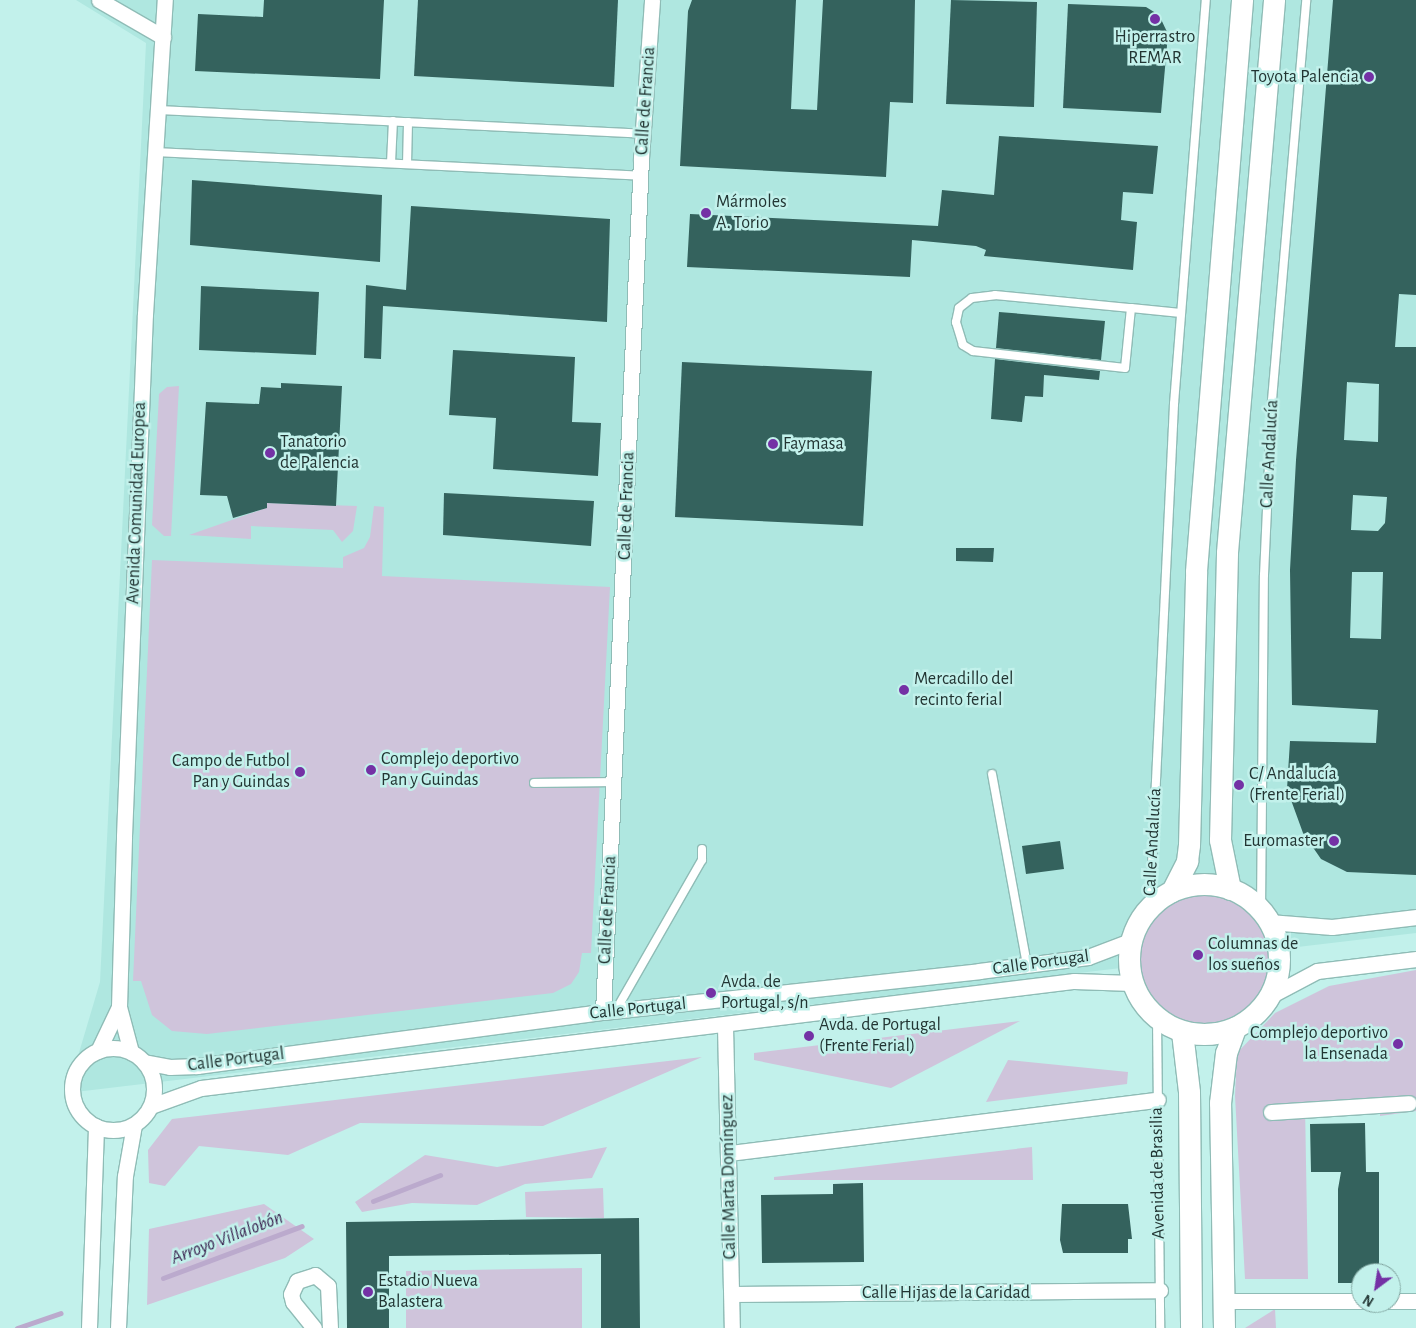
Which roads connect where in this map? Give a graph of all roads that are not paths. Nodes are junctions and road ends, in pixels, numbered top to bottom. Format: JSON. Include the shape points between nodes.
{"nodes":[{"id":1,"x":100,"y":0,"type":"edge"},
{"id":2,"x":164,"y":0,"type":"edge"},
{"id":3,"x":652,"y":0,"type":"edge"},
{"id":4,"x":1206,"y":0,"type":"edge"},
{"id":5,"x":1242,"y":0,"type":"edge"},
{"id":6,"x":1274,"y":0,"type":"edge"},
{"id":7,"x":1306,"y":0,"type":"edge"},
{"id":8,"x":163,"y":37,"type":"junction"},
{"id":9,"x":159,"y":110,"type":"junction"},
{"id":10,"x":393,"y":121,"type":"junction"},
{"id":11,"x":408,"y":122,"type":"junction"},
{"id":12,"x":643,"y":134,"type":"junction"},
{"id":13,"x":155,"y":152,"type":"junction"},
{"id":14,"x":391,"y":163,"type":"junction"},
{"id":15,"x":407,"y":164,"type":"junction"},
{"id":16,"x":641,"y":176,"type":"junction"},
{"id":17,"x":1131,"y":308,"type":"junction"},
{"id":18,"x":1181,"y":313,"type":"junction"},
{"id":19,"x":992,"y":774,"type":"dead end"},
{"id":20,"x":615,"y":782,"type":"junction"},
{"id":21,"x":534,"y":783,"type":"dead end"},
{"id":22,"x":702,"y":849,"type":"dead end"},
{"id":23,"x":1230,"y":889,"type":"junction"},
{"id":24,"x":1172,"y":891,"type":"junction"},
{"id":25,"x":1150,"y":906,"type":"junction"},
{"id":26,"x":1265,"y":916,"type":"junction"},
{"id":27,"x":1416,"y":917,"type":"edge"},
{"id":28,"x":1130,"y":941,"type":"junction"},
{"id":29,"x":1416,"y":959,"type":"edge"},
{"id":30,"x":1027,"y":965,"type":"junction"},
{"id":31,"x":1132,"y":983,"type":"junction"},
{"id":32,"x":1270,"y":996,"type":"junction"},
{"id":33,"x":119,"y":1007,"type":"junction"},
{"id":34,"x":609,"y":1011,"type":"junction"},
{"id":35,"x":1157,"y":1018,"type":"junction"},
{"id":36,"x":725,"y":1026,"type":"junction"},
{"id":37,"x":1235,"y":1028,"type":"junction"},
{"id":38,"x":1182,"y":1032,"type":"junction"},
{"id":39,"x":98,"y":1051,"type":"junction"},
{"id":40,"x":131,"y":1052,"type":"junction"},
{"id":41,"x":144,"y":1062,"type":"junction"},
{"id":42,"x":1158,"y":1100,"type":"junction"},
{"id":43,"x":1412,"y":1103,"type":"edge"},
{"id":44,"x":151,"y":1106,"type":"junction"},
{"id":45,"x":1271,"y":1112,"type":"dead end"},
{"id":46,"x":134,"y":1125,"type":"junction"},
{"id":47,"x":96,"y":1126,"type":"junction"},
{"id":48,"x":730,"y":1153,"type":"junction"},
{"id":49,"x":1160,"y":1290,"type":"junction"},
{"id":50,"x":732,"y":1294,"type":"junction"},
{"id":51,"x":1224,"y":1301,"type":"junction"},
{"id":52,"x":1351,"y":1301,"type":"edge"},
{"id":53,"x":1401,"y":1301,"type":"edge"},
{"id":54,"x":1416,"y":1301,"type":"edge"},
{"id":55,"x":89,"y":1328,"type":"edge"},
{"id":56,"x":118,"y":1328,"type":"edge"},
{"id":57,"x":314,"y":1328,"type":"edge"},
{"id":58,"x":330,"y":1328,"type":"edge"},
{"id":59,"x":732,"y":1328,"type":"edge"},
{"id":60,"x":1160,"y":1328,"type":"edge"},
{"id":61,"x":1190,"y":1328,"type":"edge"},
{"id":62,"x":1224,"y":1328,"type":"edge"}],
"edges":[{"from":1,"to":8,"type":"street"},
{"from":2,"to":8,"type":"street","name":"Avenida Comunidad Europea"},
{"from":3,"to":12,"type":"street","name":"Calle de Francia"},
{"from":4,"to":18,"type":"lane","name":"Calle Andalucía"},
{"from":5,"to":24,"type":"main road","name":"Calle Andalucía","via":[[1196,571],[1189,845],[1187,861]]},
{"from":6,"to":23,"type":"main road","name":"Calle Andalucía","via":[[1227,552],[1220,840]]},
{"from":7,"to":26,"type":"lane","name":"Calle Andalucía","via":[[1272,400],[1264,575]]},
{"from":8,"to":9,"type":"street","name":"Avenida Comunidad Europea"},
{"from":9,"to":10,"type":"lane"},
{"from":9,"to":13,"type":"street","name":"Avenida Comunidad Europea"},
{"from":10,"to":11,"type":"lane"},
{"from":10,"to":14,"type":"lane"},
{"from":11,"to":12,"type":"lane"},
{"from":11,"to":15,"type":"lane"},
{"from":12,"to":16,"type":"street","name":"Calle de Francia"},
{"from":13,"to":14,"type":"lane"},
{"from":13,"to":33,"type":"street","name":"Avenida Comunidad Europea","via":[[145,324]]},
{"from":14,"to":15,"type":"lane"},
{"from":15,"to":16,"type":"lane"},
{"from":16,"to":20,"type":"street","name":"Calle de Francia"},
{"from":17,"to":17,"type":"lane","via":[[1125,368],[973,351],[963,345],[956,322],[959,308],[972,298],[995,296]]},
{"from":17,"to":18,"type":"lane"},
{"from":18,"to":25,"type":"lane","name":"Calle Andalucía"},
{"from":19,"to":30,"type":"lane"},
{"from":20,"to":21,"type":"lane"},
{"from":20,"to":34,"type":"street","name":"Calle de Francia"},
{"from":22,"to":34,"type":"lane","via":[[702,860]]},
{"from":23,"to":24,"type":"main road","via":[[1202,884]]},
{"from":23,"to":26,"type":"main road"},
{"from":24,"to":25,"type":"main road"},
{"from":25,"to":28,"type":"main road"},
{"from":26,"to":27,"type":"street","via":[[1332,927]]},
{"from":26,"to":32,"type":"main road","via":[[1279,954],[1278,975]]},
{"from":28,"to":30,"type":"street","name":"Calle Portugal","via":[[1101,954]]},
{"from":28,"to":31,"type":"main road"},
{"from":29,"to":32,"type":"street","via":[[1317,971]]},
{"from":30,"to":34,"type":"street","name":"Calle Portugal"},
{"from":31,"to":35,"type":"main road","via":[[1141,1001]]},
{"from":31,"to":36,"type":"street","name":"Calle Portugal","via":[[1074,981]]},
{"from":32,"to":37,"type":"main road","via":[[1256,1014]]},
{"from":33,"to":39,"type":"street","name":"Avenida Comunidad Europea"},
{"from":33,"to":40,"type":"street","name":"Avenida Comunidad Europea"},
{"from":34,"to":41,"type":"street","name":"Calle Portugal","via":[[197,1066],[170,1067]]},
{"from":35,"to":38,"type":"main road"},
{"from":35,"to":42,"type":"lane","name":"Avenida de Brasilia"},
{"from":36,"to":44,"type":"street","name":"Calle Portugal","via":[[200,1088]]},
{"from":36,"to":48,"type":"street","name":"Calle Marta Domínguez"},
{"from":37,"to":38,"type":"main road","via":[[1204,1035]]},
{"from":37,"to":51,"type":"main road","via":[[1226,1053],[1220,1103]]},
{"from":38,"to":61,"type":"main road","name":"Avenida de Brasilia","via":[[1189,1092]]},
{"from":39,"to":40,"type":"street","via":[[120,1048]]},
{"from":39,"to":47,"type":"street","via":[[79,1066],[72,1090],[79,1111]]},
{"from":40,"to":41,"type":"street"},
{"from":41,"to":44,"type":"street","via":[[154,1083]]},
{"from":42,"to":48,"type":"street"},
{"from":42,"to":49,"type":"lane","name":"Avenida de Brasilia"},
{"from":43,"to":45,"type":"street"},
{"from":44,"to":46,"type":"street"},
{"from":46,"to":47,"type":"street","via":[[108,1130]]},
{"from":46,"to":56,"type":"street","via":[[125,1176]]},
{"from":47,"to":55,"type":"street"},
{"from":48,"to":50,"type":"street","name":"Calle Marta Domínguez"},
{"from":49,"to":50,"type":"street","name":"Calle Hijas de la Caridad"},
{"from":49,"to":60,"type":"lane","name":"Avenida de Brasilia"},
{"from":50,"to":59,"type":"street","name":"Calle Marta Domínguez"},
{"from":51,"to":52,"type":"street"},
{"from":51,"to":62,"type":"main road"},
{"from":53,"to":54,"type":"street"},
{"from":57,"to":58,"type":"street","via":[[291,1294],[297,1281],[315,1275],[328,1286]]}]}
